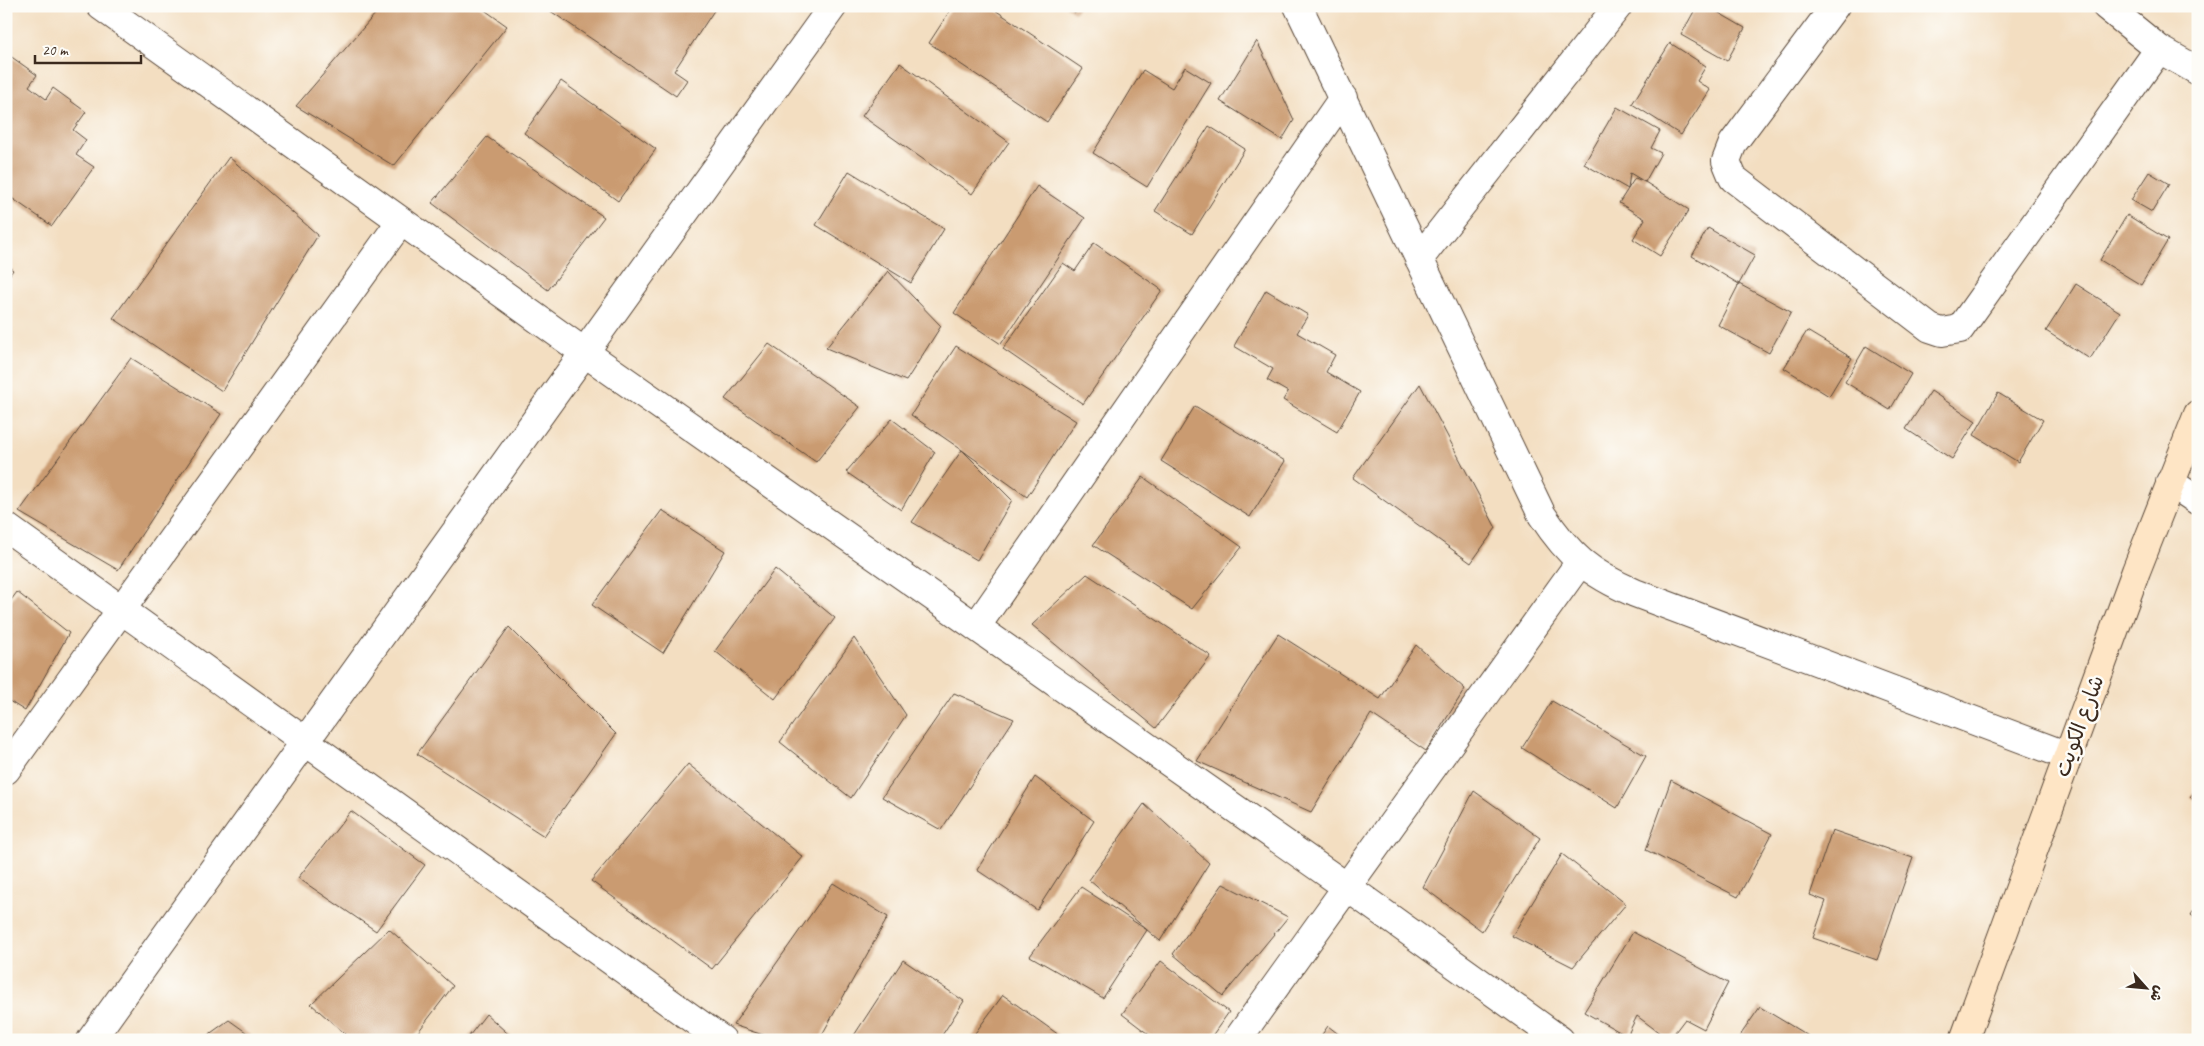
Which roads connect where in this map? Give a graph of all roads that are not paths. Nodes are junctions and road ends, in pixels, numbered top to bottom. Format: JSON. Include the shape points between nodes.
{"nodes":[{"id":1,"x":101,"y":6,"type":"edge"},
{"id":2,"x":833,"y":6,"type":"edge"},
{"id":3,"x":1298,"y":6,"type":"edge"},
{"id":4,"x":1618,"y":6,"type":"edge"},
{"id":5,"x":1835,"y":6,"type":"edge"},
{"id":6,"x":2106,"y":6,"type":"edge"},
{"id":7,"x":2159,"y":48,"type":"junction"},
{"id":8,"x":2198,"y":71,"type":"edge"},
{"id":9,"x":1343,"y":98,"type":"junction"},
{"id":10,"x":401,"y":221,"type":"junction"},
{"id":11,"x":1419,"y":259,"type":"junction"},
{"id":12,"x":584,"y":352,"type":"junction"},
{"id":13,"x":2198,"y":414,"type":"edge"},
{"id":14,"x":2170,"y":482,"type":"junction"},
{"id":15,"x":2198,"y":501,"type":"edge"},
{"id":16,"x":6,"y":527,"type":"edge"},
{"id":17,"x":1580,"y":562,"type":"junction"},
{"id":18,"x":122,"y":610,"type":"junction"},
{"id":19,"x":976,"y":627,"type":"junction"},
{"id":20,"x":306,"y":741,"type":"junction"},
{"id":21,"x":2068,"y":756,"type":"junction"},
{"id":22,"x":6,"y":770,"type":"edge"},
{"id":23,"x":1347,"y":887,"type":"junction"},
{"id":24,"x":90,"y":1040,"type":"edge"},
{"id":25,"x":722,"y":1040,"type":"edge"},
{"id":26,"x":1237,"y":1040,"type":"edge"},
{"id":27,"x":1560,"y":1040,"type":"edge"},
{"id":28,"x":1964,"y":1040,"type":"edge"}],
"edges":[{"from":1,"to":10,"type":"street"},
{"from":2,"to":12,"type":"street"},
{"from":3,"to":9,"type":"street"},
{"from":4,"to":11,"type":"street"},
{"from":5,"to":7,"type":"street","via":[[1733,143],[1726,161],[1733,178],[1930,328],[1942,332],[1960,329]]},
{"from":6,"to":7,"type":"street"},
{"from":7,"to":8,"type":"street"},
{"from":9,"to":11,"type":"street"},
{"from":9,"to":19,"type":"street"},
{"from":10,"to":12,"type":"street"},
{"from":10,"to":18,"type":"street"},
{"from":11,"to":17,"type":"street","via":[[1542,515],[1560,542]]},
{"from":12,"to":19,"type":"street"},
{"from":12,"to":20,"type":"street"},
{"from":13,"to":14,"type":"main road","name":"شارع الكويت"},
{"from":14,"to":15,"type":"street"},
{"from":14,"to":21,"type":"main road","name":"شارع الكويت"},
{"from":16,"to":18,"type":"street"},
{"from":17,"to":21,"type":"street","via":[[1608,581],[1635,593]]},
{"from":17,"to":23,"type":"street"},
{"from":18,"to":20,"type":"street"},
{"from":18,"to":22,"type":"street"},
{"from":19,"to":23,"type":"street"},
{"from":20,"to":24,"type":"street"},
{"from":20,"to":25,"type":"street"},
{"from":21,"to":28,"type":"main road","name":"شارع الكويت"},
{"from":23,"to":26,"type":"street"},
{"from":23,"to":27,"type":"street"}]}
